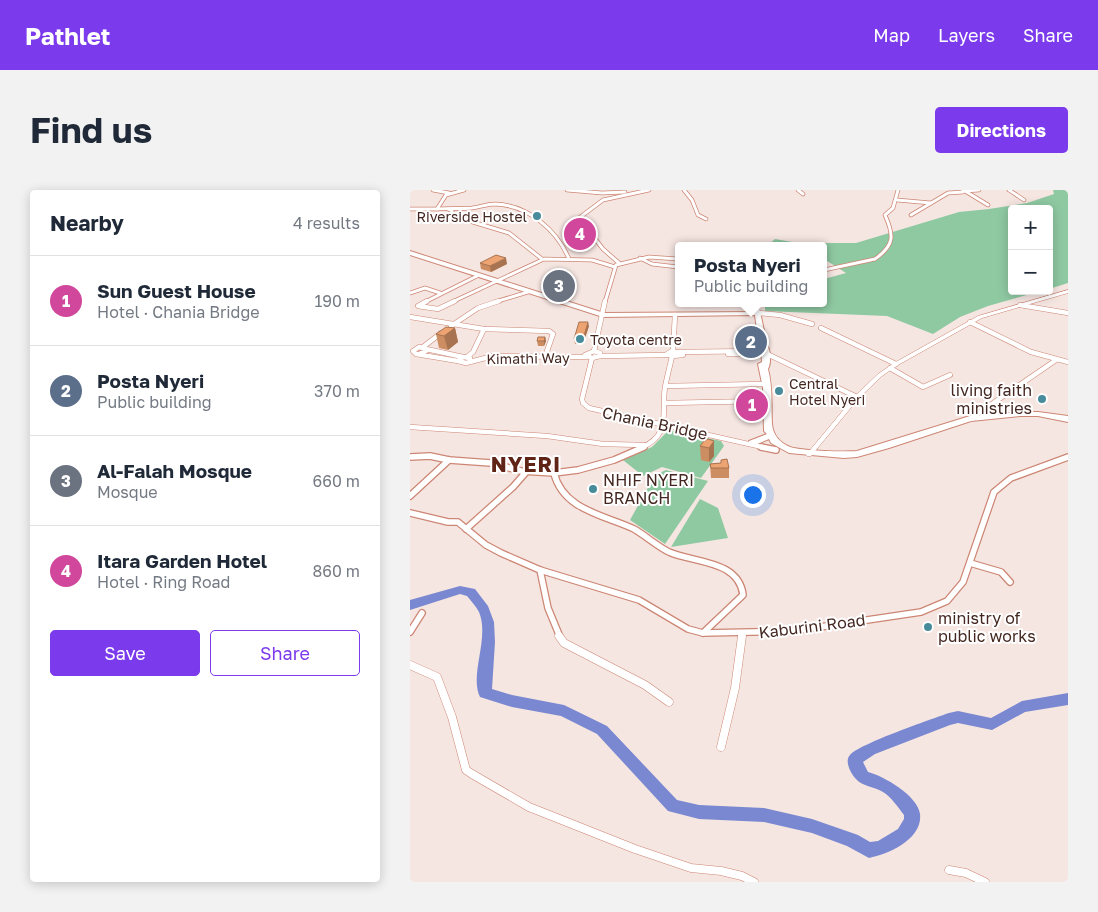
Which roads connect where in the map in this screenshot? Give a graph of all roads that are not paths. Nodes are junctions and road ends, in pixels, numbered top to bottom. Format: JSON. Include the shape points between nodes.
{"nodes":[{"id":1,"x":433,"y":190,"type":"edge"},
{"id":2,"x":464,"y":190,"type":"edge"},
{"id":3,"x":567,"y":190,"type":"edge"},
{"id":4,"x":650,"y":190,"type":"edge"},
{"id":5,"x":684,"y":190,"type":"edge"},
{"id":6,"x":798,"y":190,"type":"edge"},
{"id":7,"x":898,"y":190,"type":"edge"},
{"id":8,"x":980,"y":190,"type":"edge"},
{"id":9,"x":1009,"y":190,"type":"edge"},
{"id":10,"x":963,"y":191,"type":"edge"},
{"id":11,"x":449,"y":193,"type":"junction"},
{"id":12,"x":803,"y":194,"type":"dead end"},
{"id":13,"x":897,"y":200,"type":"junction"},
{"id":14,"x":1024,"y":200,"type":"dead end"},
{"id":15,"x":931,"y":203,"type":"junction"},
{"id":16,"x":988,"y":206,"type":"dead end"},
{"id":17,"x":445,"y":208,"type":"junction"},
{"id":18,"x":437,"y":209,"type":"junction"},
{"id":19,"x":410,"y":210,"type":"edge"},
{"id":20,"x":911,"y":215,"type":"dead end"},
{"id":21,"x":706,"y":219,"type":"dead end"},
{"id":22,"x":410,"y":253,"type":"edge"},
{"id":23,"x":640,"y":258,"type":"junction"},
{"id":24,"x":542,"y":259,"type":"junction"},
{"id":25,"x":570,"y":259,"type":"junction"},
{"id":26,"x":675,"y":259,"type":"edge"},
{"id":27,"x":619,"y":263,"type":"junction"},
{"id":28,"x":615,"y":267,"type":"junction"},
{"id":29,"x":675,"y":267,"type":"edge"},
{"id":30,"x":827,"y":269,"type":"edge"},
{"id":31,"x":477,"y":276,"type":"junction"},
{"id":32,"x":496,"y":281,"type":"junction"},
{"id":33,"x":1068,"y":291,"type":"edge"},
{"id":34,"x":528,"y":292,"type":"junction"},
{"id":35,"x":410,"y":293,"type":"edge"},
{"id":36,"x":440,"y":293,"type":"junction"},
{"id":37,"x":1020,"y":305,"type":"junction"},
{"id":38,"x":757,"y":307,"type":"edge"},
{"id":39,"x":758,"y":313,"type":"junction"},
{"id":40,"x":1068,"y":313,"type":"edge"},
{"id":41,"x":603,"y":315,"type":"junction"},
{"id":42,"x":675,"y":315,"type":"junction"},
{"id":43,"x":410,"y":317,"type":"edge"},
{"id":44,"x":970,"y":322,"type":"junction"},
{"id":45,"x":812,"y":324,"type":"dead end"},
{"id":46,"x":452,"y":325,"type":"junction"},
{"id":47,"x":821,"y":328,"type":"dead end"},
{"id":48,"x":484,"y":329,"type":"junction"},
{"id":49,"x":422,"y":348,"type":"junction"},
{"id":50,"x":594,"y":351,"type":"junction"},
{"id":51,"x":411,"y":352,"type":"edge"},
{"id":52,"x":421,"y":353,"type":"junction"},
{"id":53,"x":673,"y":353,"type":"junction"},
{"id":54,"x":764,"y":353,"type":"junction"},
{"id":55,"x":546,"y":354,"type":"junction"},
{"id":56,"x":600,"y":354,"type":"junction"},
{"id":57,"x":586,"y":355,"type":"junction"},
{"id":58,"x":467,"y":358,"type":"junction"},
{"id":59,"x":592,"y":358,"type":"junction"},
{"id":60,"x":458,"y":361,"type":"junction"},
{"id":61,"x":1059,"y":361,"type":"junction"},
{"id":62,"x":1068,"y":363,"type":"edge"},
{"id":63,"x":896,"y":364,"type":"junction"},
{"id":64,"x":890,"y":368,"type":"junction"},
{"id":65,"x":950,"y":375,"type":"dead end"},
{"id":66,"x":766,"y":384,"type":"junction"},
{"id":67,"x":666,"y":386,"type":"junction"},
{"id":68,"x":857,"y":397,"type":"junction"},
{"id":69,"x":768,"y":401,"type":"junction"},
{"id":70,"x":665,"y":402,"type":"junction"},
{"id":71,"x":970,"y":419,"type":"junction"},
{"id":72,"x":1068,"y":419,"type":"edge"},
{"id":73,"x":664,"y":425,"type":"junction"},
{"id":74,"x":768,"y":425,"type":"junction"},
{"id":75,"x":410,"y":427,"type":"edge"},
{"id":76,"x":716,"y":436,"type":"junction"},
{"id":77,"x":767,"y":437,"type":"junction"},
{"id":78,"x":752,"y":443,"type":"junction"},
{"id":79,"x":647,"y":445,"type":"junction"},
{"id":80,"x":774,"y":449,"type":"junction"},
{"id":81,"x":789,"y":450,"type":"junction"},
{"id":82,"x":814,"y":453,"type":"junction"},
{"id":83,"x":1068,"y":457,"type":"edge"},
{"id":84,"x":410,"y":458,"type":"edge"},
{"id":85,"x":449,"y":460,"type":"junction"},
{"id":86,"x":527,"y":472,"type":"junction"},
{"id":87,"x":554,"y":473,"type":"junction"},
{"id":88,"x":410,"y":496,"type":"edge"},
{"id":89,"x":410,"y":512,"type":"edge"},
{"id":90,"x":466,"y":529,"type":"junction"},
{"id":91,"x":970,"y":563,"type":"junction"},
{"id":92,"x":540,"y":570,"type":"junction"},
{"id":93,"x":1010,"y":582,"type":"dead end"},
{"id":94,"x":422,"y":613,"type":"dead end"},
{"id":95,"x":410,"y":632,"type":"edge"},
{"id":96,"x":703,"y":633,"type":"junction"},
{"id":97,"x":742,"y":633,"type":"junction"},
{"id":98,"x":410,"y":665,"type":"edge"},
{"id":99,"x":669,"y":702,"type":"dead end"},
{"id":100,"x":722,"y":747,"type":"dead end"},
{"id":101,"x":949,"y":870,"type":"dead end"},
{"id":102,"x":754,"y":882,"type":"edge"},
{"id":103,"x":985,"y":882,"type":"edge"}],
"edges":[{"from":1,"to":11,"type":"street"},
{"from":2,"to":11,"type":"street"},
{"from":3,"to":4,"type":"street","via":[[602,193]]},
{"from":4,"to":27,"type":"street","via":[[600,201],[579,218],[603,249]]},
{"from":5,"to":21,"type":"street","via":[[698,215]]},
{"from":6,"to":12,"type":"street"},
{"from":7,"to":13,"type":"street"},
{"from":8,"to":10,"type":"street"},
{"from":9,"to":14,"type":"street"},
{"from":10,"to":15,"type":"street","via":[[948,193]]},
{"from":10,"to":16,"type":"street"},
{"from":11,"to":18,"type":"street"},
{"from":13,"to":15,"type":"street"},
{"from":13,"to":30,"type":"street","via":[[892,211],[885,215],[892,228],[892,236],[882,256]]},
{"from":15,"to":20,"type":"street"},
{"from":17,"to":18,"type":"street"},
{"from":17,"to":24,"type":"street","via":[[452,211],[453,216],[509,233]]},
{"from":17,"to":25,"type":"street","via":[[479,208],[495,204],[528,213],[550,230]]},
{"from":18,"to":19,"type":"street"},
{"from":22,"to":31,"type":"highway"},
{"from":23,"to":26,"type":"street"},
{"from":23,"to":27,"type":"street"},
{"from":23,"to":29,"type":"street","via":[[652,264]]},
{"from":24,"to":25,"type":"street"},
{"from":24,"to":32,"type":"street"},
{"from":25,"to":28,"type":"street","via":[[603,262]]},
{"from":27,"to":28,"type":"street"},
{"from":28,"to":41,"type":"street"},
{"from":31,"to":32,"type":"highway"},
{"from":31,"to":36,"type":"street"},
{"from":32,"to":34,"type":"highway"},
{"from":32,"to":36,"type":"street","via":[[438,309],[418,306]]},
{"from":33,"to":37,"type":"street"},
{"from":34,"to":41,"type":"highway"},
{"from":34,"to":46,"type":"street","via":[[478,308]]},
{"from":35,"to":36,"type":"street","via":[[425,288]]},
{"from":37,"to":40,"type":"street"},
{"from":37,"to":44,"type":"street"},
{"from":38,"to":39,"type":"street"},
{"from":39,"to":42,"type":"highway"},
{"from":39,"to":45,"type":"street"},
{"from":39,"to":54,"type":"highway"},
{"from":41,"to":42,"type":"highway"},
{"from":41,"to":50,"type":"street"},
{"from":42,"to":53,"type":"street"},
{"from":43,"to":46,"type":"street"},
{"from":44,"to":61,"type":"street"},
{"from":44,"to":63,"type":"street"},
{"from":46,"to":48,"type":"street"},
{"from":46,"to":49,"type":"street"},
{"from":47,"to":63,"type":"street"},
{"from":48,"to":55,"type":"street","via":[[549,331],[553,334]]},
{"from":48,"to":58,"type":"street"},
{"from":49,"to":51,"type":"street"},
{"from":49,"to":52,"type":"street","via":[[425,352]]},
{"from":49,"to":58,"type":"street","name":"Kimathi Way"},
{"from":50,"to":56,"type":"street"},
{"from":50,"to":57,"type":"street"},
{"from":51,"to":52,"type":"street"},
{"from":52,"to":60,"type":"street"},
{"from":53,"to":54,"type":"street"},
{"from":53,"to":56,"type":"street"},
{"from":53,"to":67,"type":"street"},
{"from":54,"to":66,"type":"highway","via":[[762,366]]},
{"from":54,"to":68,"type":"street"},
{"from":55,"to":57,"type":"street","name":"Kimathi Way"},
{"from":55,"to":58,"type":"street","name":"Kimathi Way"},
{"from":56,"to":59,"type":"street"},
{"from":57,"to":58,"type":"street","name":"Kimathi Way"},
{"from":57,"to":59,"type":"street"},
{"from":58,"to":60,"type":"street"},
{"from":58,"to":60,"type":"street","via":[[463,363]]},
{"from":59,"to":73,"type":"street","name":"Chania Bridge","via":[[583,403],[596,410]]},
{"from":61,"to":62,"type":"street"},
{"from":61,"to":71,"type":"street"},
{"from":63,"to":64,"type":"street"},
{"from":64,"to":65,"type":"street","via":[[922,388]]},
{"from":64,"to":68,"type":"street"},
{"from":66,"to":67,"type":"street"},
{"from":66,"to":69,"type":"highway"},
{"from":67,"to":70,"type":"street"},
{"from":68,"to":82,"type":"street"},
{"from":69,"to":70,"type":"street"},
{"from":69,"to":74,"type":"highway"},
{"from":70,"to":73,"type":"street"},
{"from":71,"to":72,"type":"highway","via":[[1038,414]]},
{"from":71,"to":82,"type":"highway","via":[[852,458]]},
{"from":73,"to":76,"type":"street","name":"Chania Bridge"},
{"from":73,"to":79,"type":"street","via":[[658,436]]},
{"from":74,"to":77,"type":"highway"},
{"from":74,"to":81,"type":"highway","via":[[774,441]]},
{"from":75,"to":79,"type":"street"},
{"from":76,"to":78,"type":"street","name":"Chania Bridge"},
{"from":76,"to":80,"type":"street","name":"Chania Bridge"},
{"from":77,"to":78,"type":"highway"},
{"from":77,"to":80,"type":"highway"},
{"from":78,"to":80,"type":"street","name":"Chania Bridge"},
{"from":79,"to":87,"type":"street","via":[[593,467]]},
{"from":80,"to":81,"type":"street","name":"Chania Bridge"},
{"from":80,"to":82,"type":"highway"},
{"from":81,"to":82,"type":"highway"},
{"from":83,"to":91,"type":"street","name":"Kaburini Road","via":[[1010,478],[994,492]]},
{"from":84,"to":85,"type":"street","via":[[430,456]]},
{"from":85,"to":86,"type":"street","via":[[492,463]]},
{"from":85,"to":88,"type":"street"},
{"from":86,"to":87,"type":"street"},
{"from":86,"to":90,"type":"street"},
{"from":87,"to":96,"type":"street","via":[[558,486],[572,503],[635,530],[670,552],[719,565],[729,572],[742,586],[744,596]]},
{"from":89,"to":90,"type":"street","name":"Kaburini Road","via":[[458,522]]},
{"from":90,"to":92,"type":"street","name":"Kaburini Road","via":[[486,545]]},
{"from":91,"to":93,"type":"street","via":[[1000,572]]},
{"from":91,"to":97,"type":"street","name":"Kaburini Road","via":[[963,582],[947,601],[921,612],[793,631]]},
{"from":92,"to":96,"type":"street","name":"Kaburini Road","via":[[639,600],[688,629]]},
{"from":92,"to":99,"type":"street","via":[[540,584],[557,634],[564,642]]},
{"from":94,"to":95,"type":"street"},
{"from":96,"to":97,"type":"street","name":"Kaburini Road"},
{"from":97,"to":100,"type":"street","via":[[735,688]]},
{"from":98,"to":102,"type":"street","via":[[437,677],[466,770],[529,807],[634,849],[691,868],[721,870]]},
{"from":101,"to":103,"type":"street","via":[[966,873]]}]}
